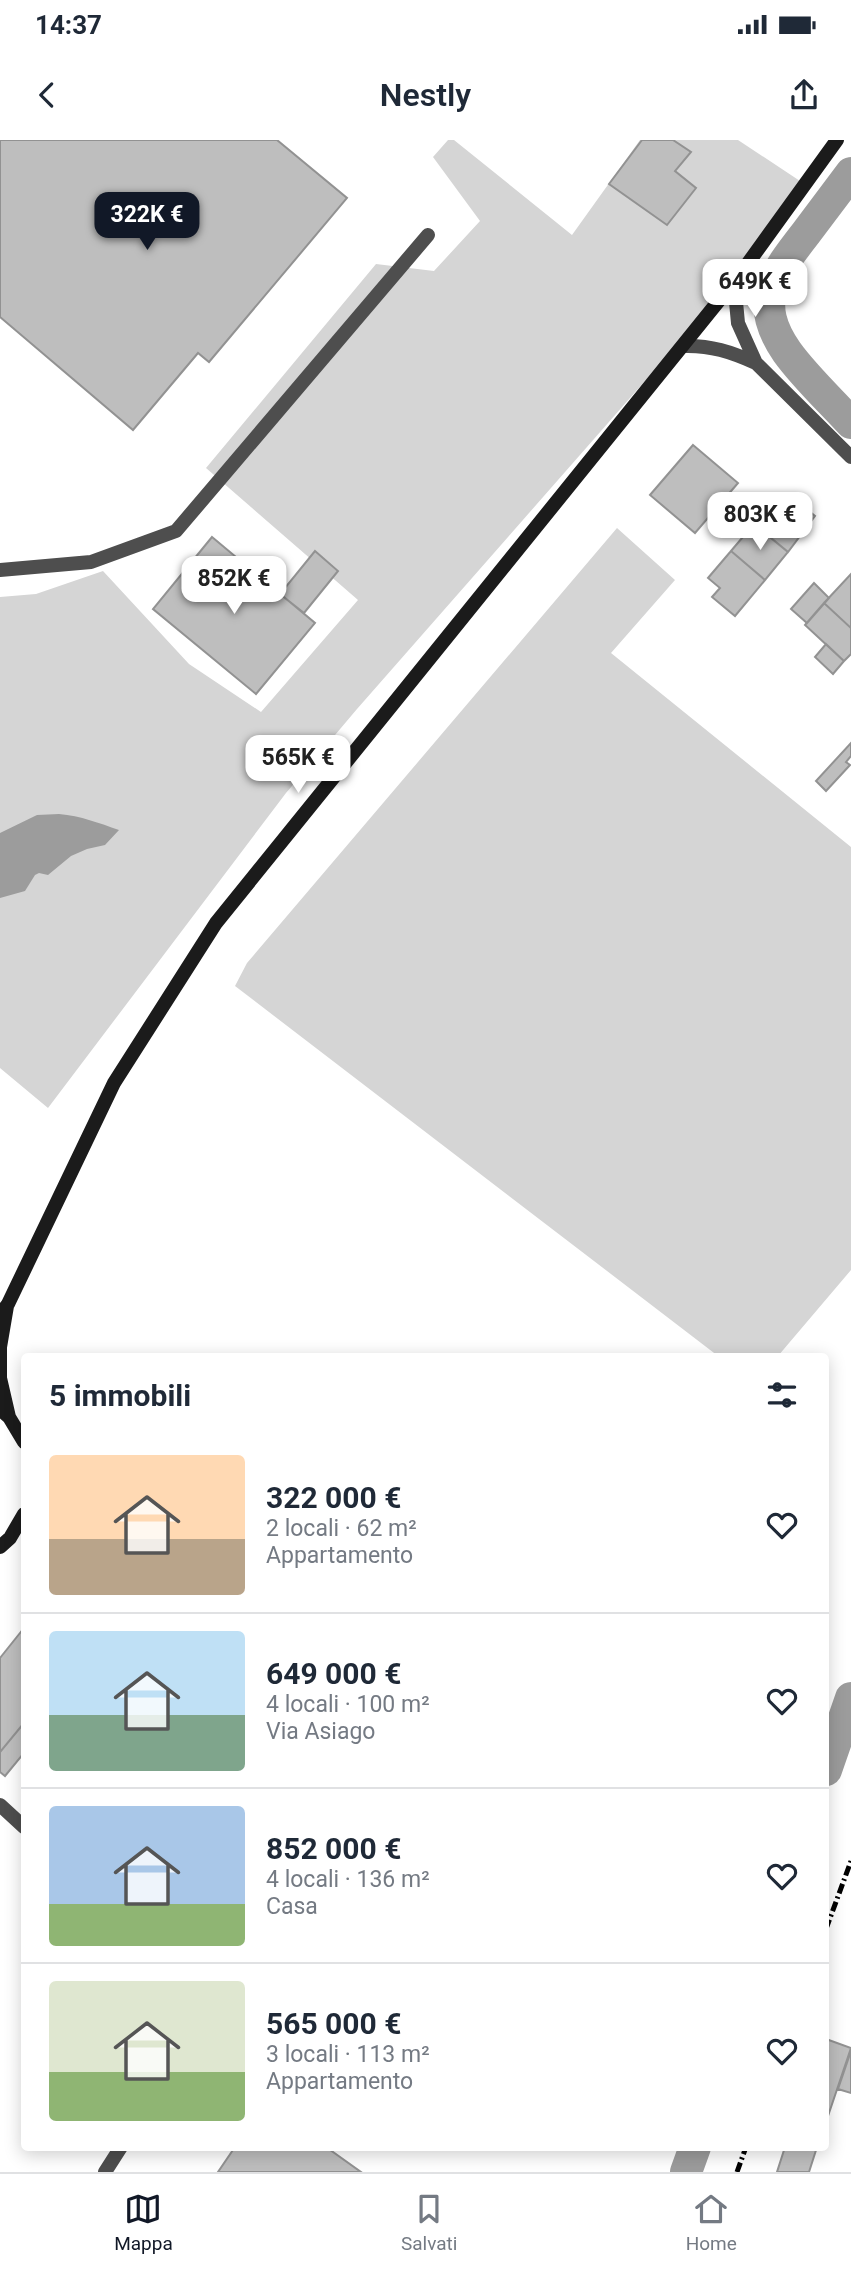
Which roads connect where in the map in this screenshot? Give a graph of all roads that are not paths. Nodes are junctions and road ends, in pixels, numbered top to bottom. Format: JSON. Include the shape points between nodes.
{"nodes":[{"id":1,"x":838,"y":140,"type":"edge"},
{"id":2,"x":428,"y":236,"type":"dead end"},
{"id":3,"x":738,"y":277,"type":"junction"},
{"id":4,"x":683,"y":346,"type":"junction"},
{"id":5,"x":756,"y":363,"type":"junction"},
{"id":6,"x":851,"y":457,"type":"edge"},
{"id":7,"x":0,"y":570,"type":"edge"},
{"id":8,"x":4,"y":1310,"type":"edge"},
{"id":9,"x":4,"y":1413,"type":"edge"},
{"id":10,"x":21,"y":1438,"type":"edge"},
{"id":11,"x":21,"y":1519,"type":"edge"},
{"id":12,"x":0,"y":1547,"type":"edge"},
{"id":13,"x":0,"y":1805,"type":"edge"},
{"id":14,"x":21,"y":1824,"type":"edge"},
{"id":15,"x":118,"y":2151,"type":"edge"},
{"id":16,"x":105,"y":2172,"type":"edge"}],
"edges":[{"from":1,"to":3,"type":"main road"},
{"from":2,"to":7,"type":"street","via":[[176,530],[91,562]]},
{"from":3,"to":4,"type":"main road"},
{"from":3,"to":5,"type":"street","via":[[738,323]]},
{"from":4,"to":5,"type":"street","via":[[716,347]]},
{"from":4,"to":8,"type":"main road","via":[[216,923],[114,1083]]},
{"from":5,"to":6,"type":"street"},
{"from":8,"to":9,"type":"main road","via":[[0,1367]]},
{"from":9,"to":10,"type":"main road"},
{"from":11,"to":12,"type":"main road"},
{"from":13,"to":14,"type":"street"},
{"from":15,"to":16,"type":"street"}]}
